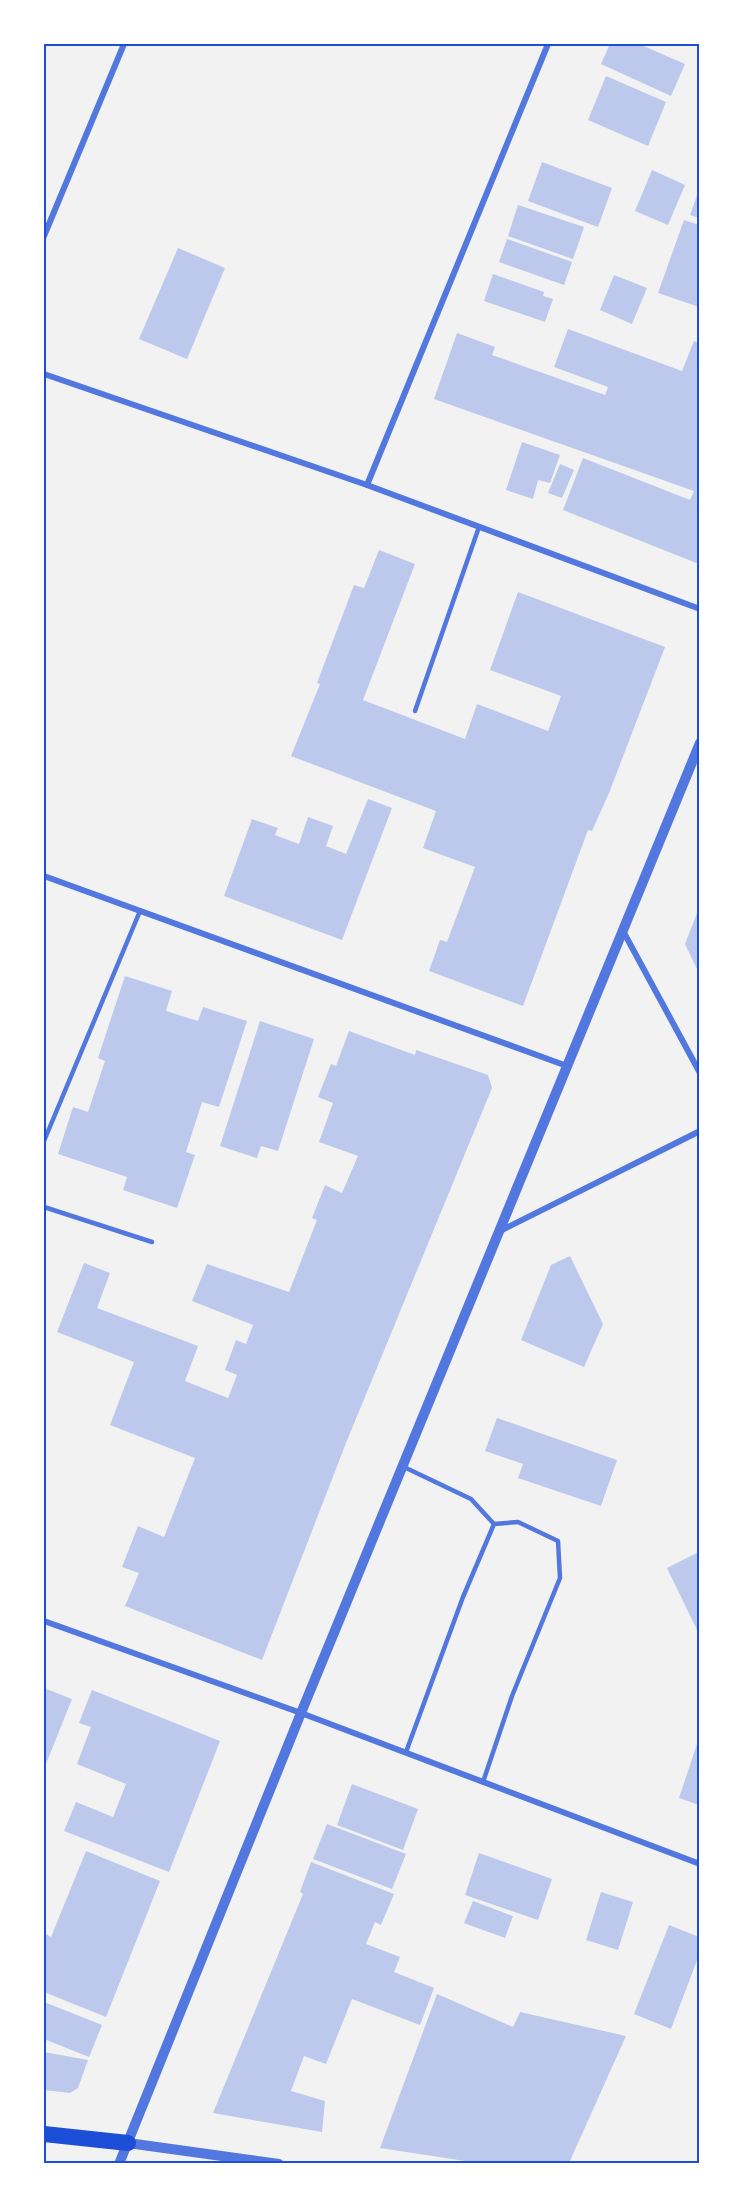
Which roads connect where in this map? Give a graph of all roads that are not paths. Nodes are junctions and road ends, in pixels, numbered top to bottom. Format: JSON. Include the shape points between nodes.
{"nodes":[{"id":1,"x":124,"y":44,"type":"edge"},
{"id":2,"x":548,"y":44,"type":"edge"},
{"id":3,"x":44,"y":236,"type":"edge"},
{"id":4,"x":44,"y":374,"type":"edge"},
{"id":5,"x":367,"y":485,"type":"junction"},
{"id":6,"x":479,"y":527,"type":"junction"},
{"id":7,"x":699,"y":609,"type":"edge"},
{"id":8,"x":415,"y":711,"type":"dead end"},
{"id":9,"x":699,"y":742,"type":"edge"},
{"id":10,"x":44,"y":876,"type":"edge"},
{"id":11,"x":140,"y":911,"type":"junction"},
{"id":12,"x":623,"y":930,"type":"junction"},
{"id":13,"x":567,"y":1066,"type":"junction"},
{"id":14,"x":699,"y":1073,"type":"edge"},
{"id":15,"x":699,"y":1131,"type":"edge"},
{"id":16,"x":44,"y":1141,"type":"edge"},
{"id":17,"x":44,"y":1207,"type":"edge"},
{"id":18,"x":499,"y":1231,"type":"junction"},
{"id":19,"x":152,"y":1242,"type":"dead end"},
{"id":20,"x":402,"y":1466,"type":"junction"},
{"id":21,"x":494,"y":1524,"type":"junction"},
{"id":22,"x":44,"y":1621,"type":"edge"},
{"id":23,"x":301,"y":1713,"type":"junction"},
{"id":24,"x":406,"y":1752,"type":"junction"},
{"id":25,"x":483,"y":1782,"type":"junction"},
{"id":26,"x":699,"y":1863,"type":"edge"},
{"id":27,"x":44,"y":2134,"type":"edge"},
{"id":28,"x":128,"y":2143,"type":"junction"},
{"id":29,"x":119,"y":2163,"type":"edge"},
{"id":30,"x":279,"y":2163,"type":"edge"}],
"edges":[{"from":1,"to":3,"type":"street"},
{"from":2,"to":5,"type":"street"},
{"from":4,"to":5,"type":"street"},
{"from":5,"to":6,"type":"street"},
{"from":6,"to":7,"type":"street"},
{"from":6,"to":8,"type":"lane"},
{"from":9,"to":12,"type":"street"},
{"from":10,"to":11,"type":"street"},
{"from":11,"to":13,"type":"street"},
{"from":11,"to":16,"type":"lane"},
{"from":12,"to":13,"type":"street"},
{"from":12,"to":14,"type":"street"},
{"from":13,"to":18,"type":"street"},
{"from":15,"to":18,"type":"street"},
{"from":17,"to":19,"type":"lane"},
{"from":18,"to":20,"type":"street"},
{"from":20,"to":21,"type":"lane","via":[[471,1500]]},
{"from":20,"to":23,"type":"street"},
{"from":21,"to":24,"type":"lane"},
{"from":21,"to":25,"type":"lane","via":[[518,1522],[558,1541],[560,1578],[512,1696]]},
{"from":22,"to":23,"type":"street"},
{"from":23,"to":24,"type":"street"},
{"from":23,"to":28,"type":"street"},
{"from":24,"to":25,"type":"street"},
{"from":25,"to":26,"type":"street"},
{"from":27,"to":28,"type":"highway"},
{"from":28,"to":29,"type":"street"},
{"from":28,"to":30,"type":"street"}]}
